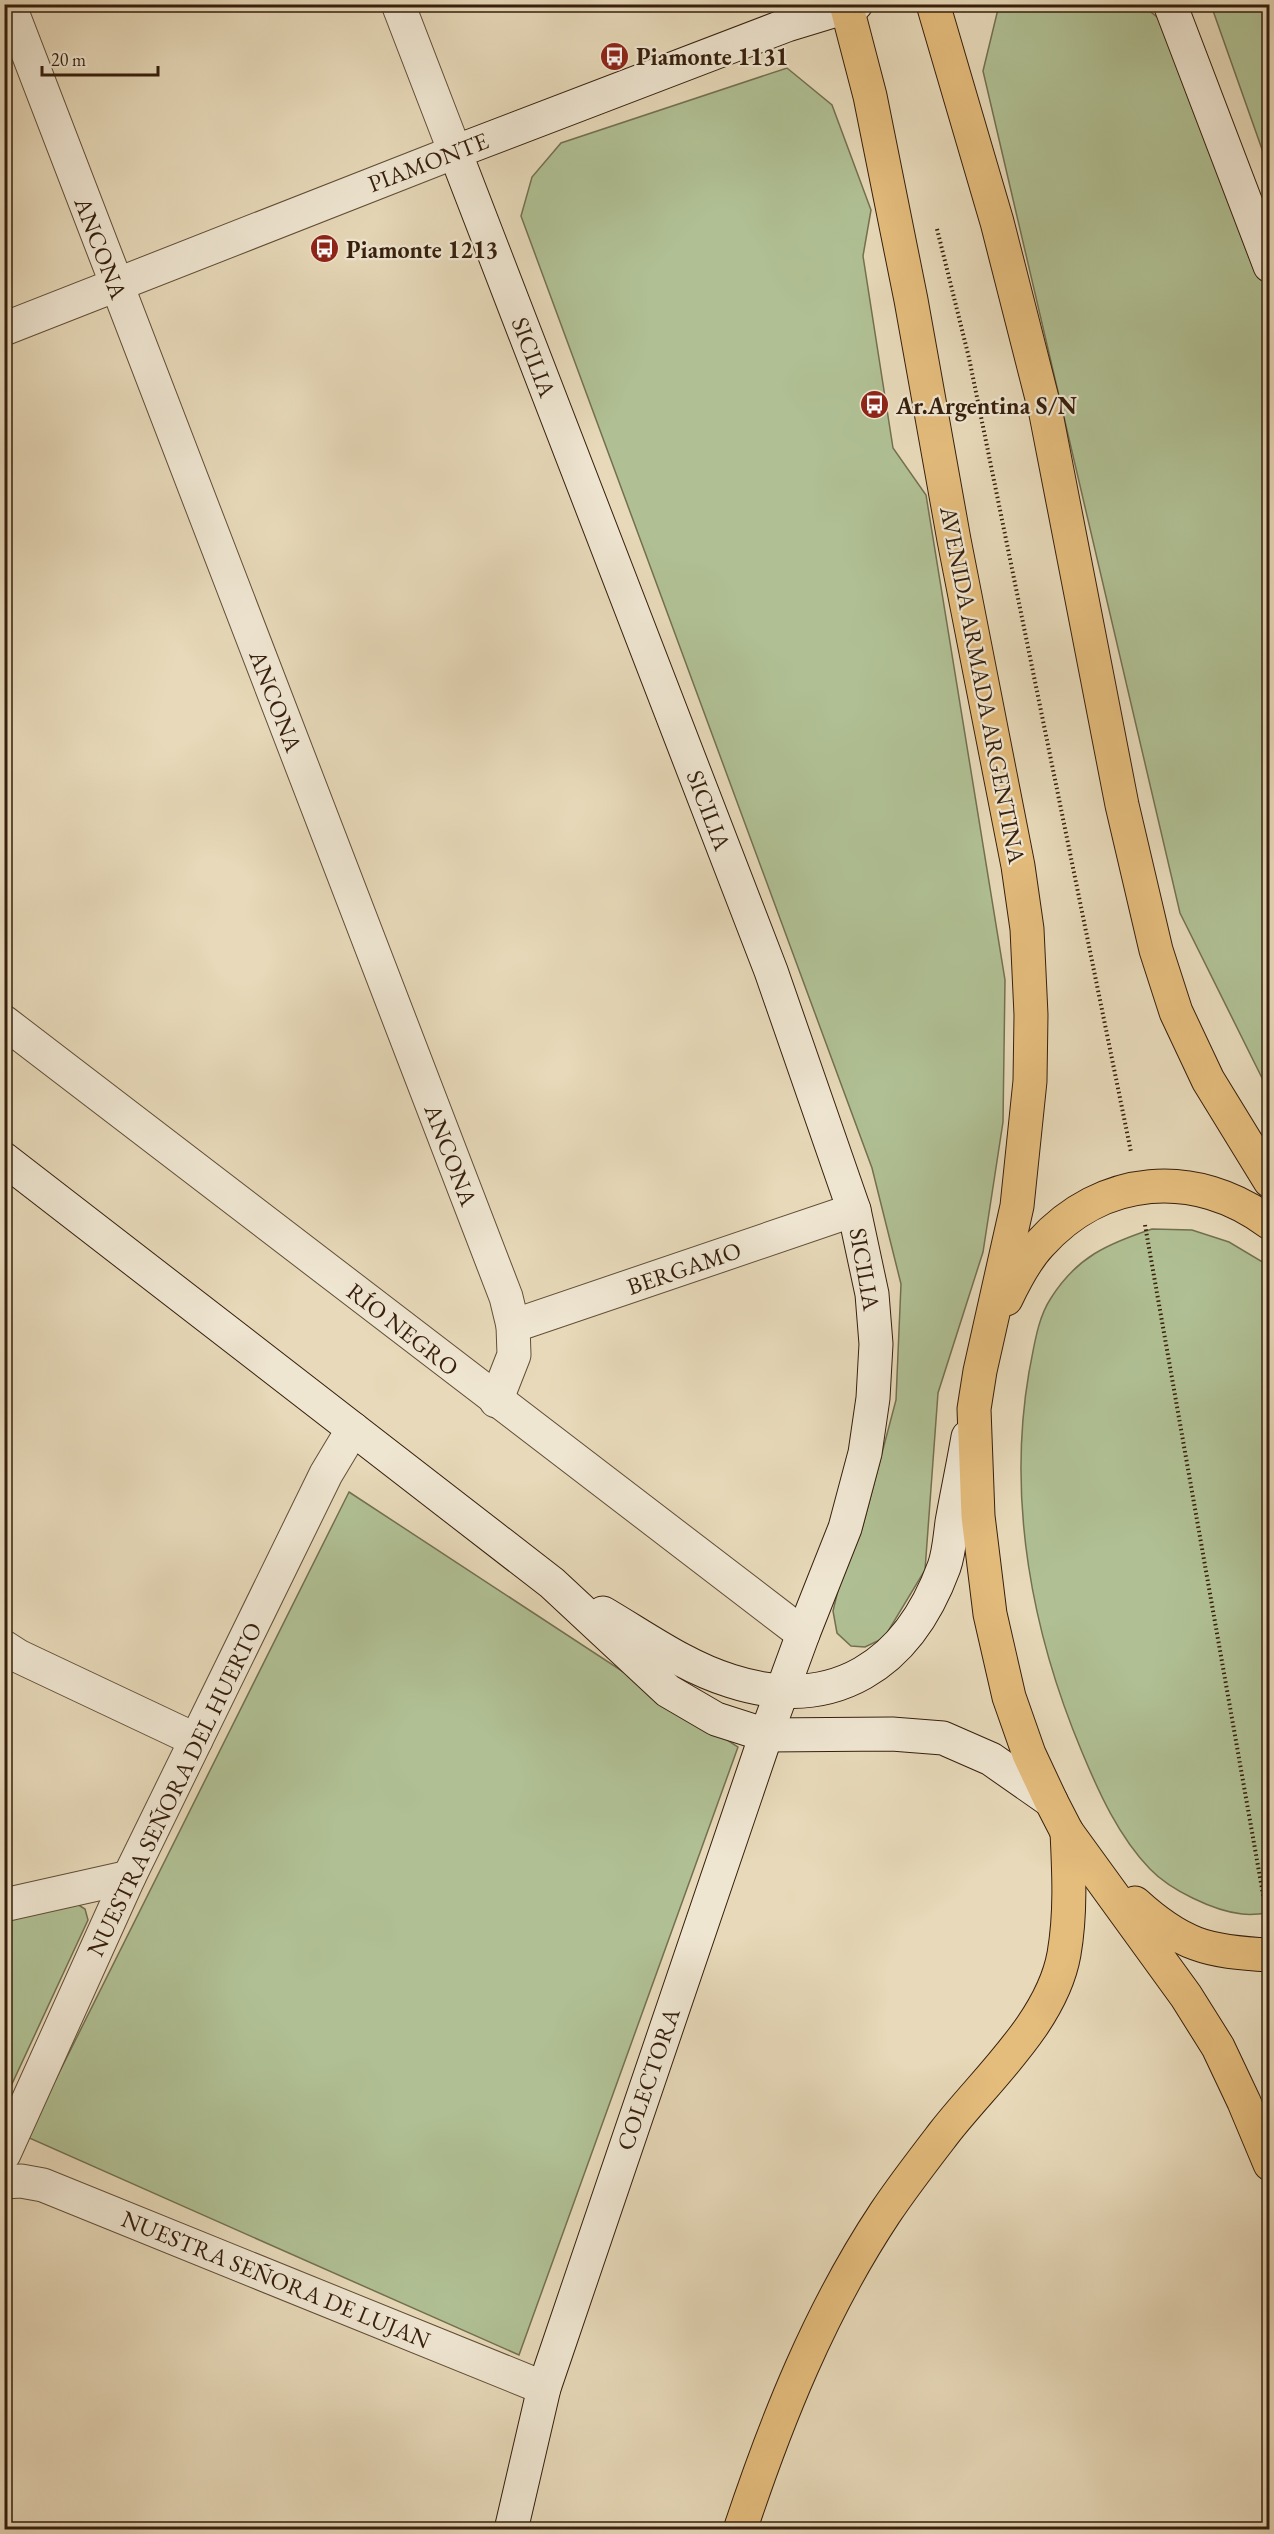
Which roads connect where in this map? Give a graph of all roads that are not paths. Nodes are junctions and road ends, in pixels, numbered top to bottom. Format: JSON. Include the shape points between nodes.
{"nodes":[{"id":1,"x":9,"y":4,"type":"edge"},
{"id":2,"x":398,"y":4,"type":"edge"},
{"id":3,"x":933,"y":4,"type":"edge"},
{"id":4,"x":1170,"y":4,"type":"edge"},
{"id":5,"x":849,"y":6,"type":"edge"},
{"id":6,"x":783,"y":15,"type":"edge"},
{"id":7,"x":455,"y":152,"type":"junction"},
{"id":8,"x":1269,"y":266,"type":"edge"},
{"id":9,"x":115,"y":284,"type":"junction"},
{"id":10,"x":4,"y":329,"type":"edge"},
{"id":11,"x":4,"y":1022,"type":"edge"},
{"id":12,"x":4,"y":1159,"type":"edge"},
{"id":13,"x":1269,"y":1181,"type":"edge"},
{"id":14,"x":854,"y":1210,"type":"junction"},
{"id":15,"x":1269,"y":1223,"type":"edge"},
{"id":16,"x":513,"y":1326,"type":"junction"},
{"id":17,"x":980,"y":1371,"type":"junction"},
{"id":18,"x":496,"y":1401,"type":"junction"},
{"id":19,"x":974,"y":1409,"type":"junction"},
{"id":20,"x":353,"y":1429,"type":"junction"},
{"id":21,"x":552,"y":1583,"type":"junction"},
{"id":22,"x":803,"y":1634,"type":"junction"},
{"id":23,"x":4,"y":1647,"type":"edge"},
{"id":24,"x":781,"y":1692,"type":"junction"},
{"id":25,"x":766,"y":1736,"type":"junction"},
{"id":26,"x":196,"y":1740,"type":"junction"},
{"id":27,"x":1051,"y":1801,"type":"junction"},
{"id":28,"x":1067,"y":1832,"type":"junction"},
{"id":29,"x":1086,"y":1860,"type":"junction"},
{"id":30,"x":129,"y":1876,"type":"junction"},
{"id":31,"x":4,"y":1905,"type":"edge"},
{"id":32,"x":1269,"y":1955,"type":"edge"},
{"id":33,"x":4,"y":2154,"type":"edge"},
{"id":34,"x":1269,"y":2164,"type":"edge"},
{"id":35,"x":4,"y":2182,"type":"edge"},
{"id":36,"x":544,"y":2388,"type":"junction"},
{"id":37,"x":511,"y":2529,"type":"edge"},
{"id":38,"x":740,"y":2529,"type":"edge"}],
"edges":[{"from":1,"to":9,"type":"street","name":"ANCONA"},
{"from":2,"to":7,"type":"street","name":"SICILIA"},
{"from":3,"to":13,"type":"main road","via":[[998,222],[1046,414],[1122,805],[1156,950],[1176,1012],[1208,1080]]},
{"from":4,"to":8,"type":"street"},
{"from":5,"to":6,"type":"street","name":"PIAMONTE"},
{"from":5,"to":17,"type":"main road","name":"AVENIDA ARMADA ARGENTINA","via":[[911,300],[1027,929],[1030,1081],[1019,1195]]},
{"from":6,"to":7,"type":"street","name":"PIAMONTE"},
{"from":7,"to":9,"type":"street","name":"PIAMONTE"},
{"from":7,"to":14,"type":"street","name":"SICILIA","via":[[771,971]]},
{"from":9,"to":10,"type":"street","name":"PIAMONTE"},
{"from":9,"to":16,"type":"street","name":"ANCONA","via":[[506,1297]]},
{"from":11,"to":18,"type":"street","name":"RÍO NEGRO"},
{"from":12,"to":20,"type":"street"},
{"from":14,"to":16,"type":"street","name":"BERGAMO"},
{"from":14,"to":22,"type":"street","name":"SICILIA","via":[[872,1294],[876,1344],[873,1398],[865,1453],[845,1528]]},
{"from":15,"to":17,"type":"main road","name":"AVENIDA ARMADA ARGENTINA","via":[[1217,1194],[1181,1186],[1138,1187],[1105,1198],[1069,1217],[1039,1245],[1017,1276]]},
{"from":16,"to":18,"type":"street","name":"ANCONA","via":[[514,1355]]},
{"from":17,"to":19,"type":"main road","name":"AVENIDA ARMADA ARGENTINA"},
{"from":18,"to":22,"type":"street","name":"RÍO NEGRO"},
{"from":19,"to":24,"type":"street","via":[[945,1565],[926,1609],[892,1654],[849,1681],[813,1691]]},
{"from":19,"to":27,"type":"main road","name":"AVENIDA ARMADA ARGENTINA","via":[[978,1516],[990,1614],[1010,1696],[1029,1754]]},
{"from":20,"to":21,"type":"street"},
{"from":20,"to":26,"type":"street","name":"NUESTRA SEÑORA DEL HUERTO","via":[[326,1474]]},
{"from":21,"to":24,"type":"street","via":[[682,1660],[730,1681]]},
{"from":21,"to":25,"type":"street","via":[[668,1691],[716,1719]]},
{"from":22,"to":24,"type":"street","name":"COLECTORA"},
{"from":23,"to":26,"type":"street"},
{"from":24,"to":25,"type":"street","name":"COLECTORA"},
{"from":25,"to":27,"type":"street","via":[[892,1734],[943,1738],[991,1759]]},
{"from":25,"to":36,"type":"street","name":"COLECTORA"},
{"from":26,"to":30,"type":"street","name":"NUESTRA SEÑORA DEL HUERTO"},
{"from":27,"to":28,"type":"main road","name":"AVENIDA ARMADA ARGENTINA"},
{"from":28,"to":29,"type":"main road","name":"AVENIDA ARMADA ARGENTINA"},
{"from":28,"to":38,"type":"main road","via":[[1070,1904],[1064,1956],[1052,1993],[1029,2030],[944,2133],[885,2213],[844,2281],[801,2365]]},
{"from":29,"to":32,"type":"main road","name":"AVENIDA ARMADA ARGENTINA","via":[[1160,1926],[1195,1945],[1237,1954]]},
{"from":29,"to":34,"type":"main road","name":"AVENIDA ARMADA ARGENTINA","via":[[1186,1995],[1218,2047]]},
{"from":30,"to":31,"type":"street"},
{"from":30,"to":33,"type":"street","name":"NUESTRA SEÑORA DEL HUERTO"},
{"from":35,"to":36,"type":"street","name":"NUESTRA SEÑORA DE LUJAN","via":[[43,2185]]},
{"from":36,"to":37,"type":"street","name":"COLECTORA"}]}
